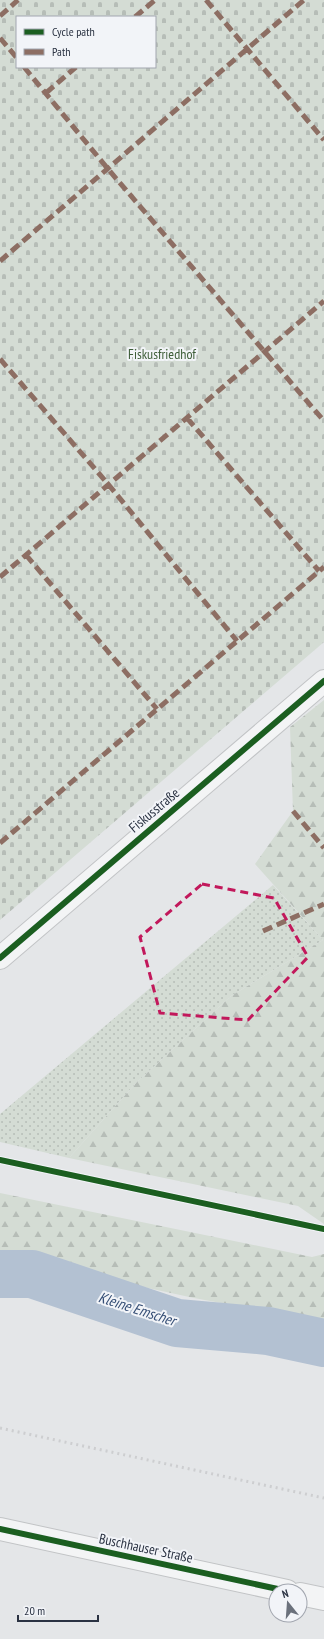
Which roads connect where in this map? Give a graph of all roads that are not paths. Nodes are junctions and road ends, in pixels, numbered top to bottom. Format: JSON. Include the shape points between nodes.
{"nodes":[{"id":1,"x":324,"y":681,"type":"edge"},
{"id":2,"x":0,"y":958,"type":"edge"},
{"id":3,"x":0,"y":1529,"type":"edge"},
{"id":4,"x":268,"y":1587,"type":"edge"},
{"id":5,"x":308,"y":1596,"type":"edge"},
{"id":6,"x":324,"y":1599,"type":"edge"}],
"edges":[{"from":1,"to":2,"type":"street","name":"Fiskusstraße"},
{"from":3,"to":4,"type":"street","name":"Buschhauser Straße"},
{"from":5,"to":6,"type":"street"}]}
